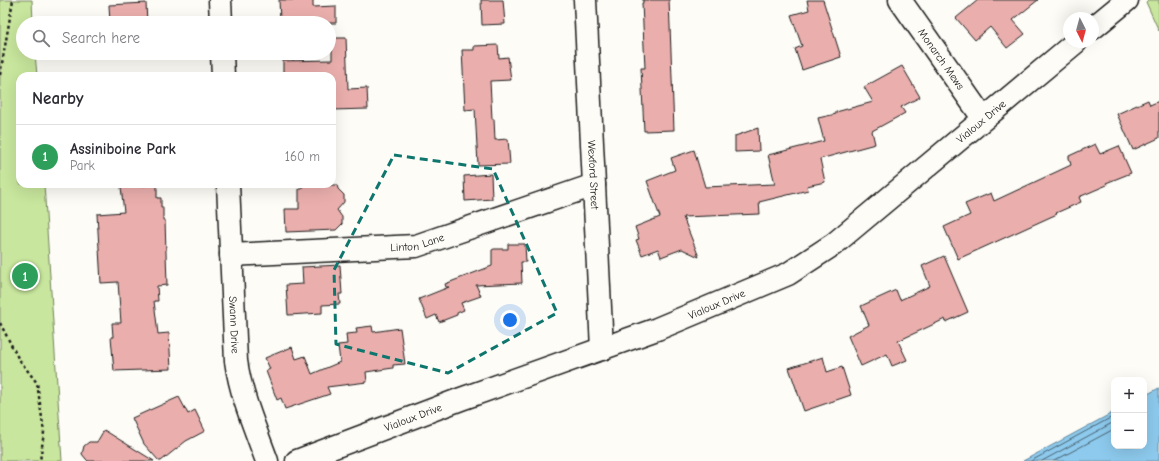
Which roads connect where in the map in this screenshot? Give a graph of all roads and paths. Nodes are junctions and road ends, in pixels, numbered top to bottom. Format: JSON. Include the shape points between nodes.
{"nodes":[{"id":1,"x":13,"y":0,"type":"edge"},
{"id":2,"x":220,"y":0,"type":"edge"},
{"id":3,"x":585,"y":0,"type":"edge"},
{"id":4,"x":900,"y":0,"type":"edge"},
{"id":5,"x":1126,"y":0,"type":"edge"},
{"id":6,"x":221,"y":16,"type":"edge"},
{"id":7,"x":1099,"y":23,"type":"edge"},
{"id":8,"x":1069,"y":48,"type":"edge"},
{"id":9,"x":223,"y":60,"type":"edge"},
{"id":10,"x":224,"y":72,"type":"edge"},
{"id":11,"x":0,"y":75,"type":"edge"},
{"id":12,"x":983,"y":118,"type":"junction"},
{"id":13,"x":594,"y":185,"type":"junction"},
{"id":14,"x":228,"y":188,"type":"edge"},
{"id":15,"x":231,"y":255,"type":"junction"},
{"id":16,"x":0,"y":323,"type":"edge"},
{"id":17,"x":602,"y":349,"type":"junction"},
{"id":18,"x":40,"y":461,"type":"edge"},
{"id":19,"x":267,"y":461,"type":"edge"},
{"id":20,"x":297,"y":461,"type":"edge"}],
"edges":[{"from":1,"to":11,"type":"path"},
{"from":2,"to":6,"type":"street"},
{"from":3,"to":13,"type":"street","name":"Wexford Street"},
{"from":4,"to":12,"type":"street","name":"Monarch Mews"},
{"from":5,"to":7,"type":"street"},
{"from":8,"to":12,"type":"street","name":"Vialoux Drive"},
{"from":9,"to":10,"type":"street"},
{"from":12,"to":17,"type":"street","name":"Vialoux Drive","via":[[834,244],[808,262],[766,284]]},
{"from":13,"to":15,"type":"street","name":"Linton Lane","via":[[416,246]]},
{"from":13,"to":17,"type":"street","name":"Wexford Street"},
{"from":14,"to":15,"type":"street","name":"Swann Drive"},
{"from":15,"to":19,"type":"street","name":"Swann Drive","via":[[238,378]]},
{"from":16,"to":18,"type":"path","via":[[18,358],[37,383],[44,432]]},
{"from":17,"to":20,"type":"street","name":"Vialoux Drive","via":[[461,398]]}]}
